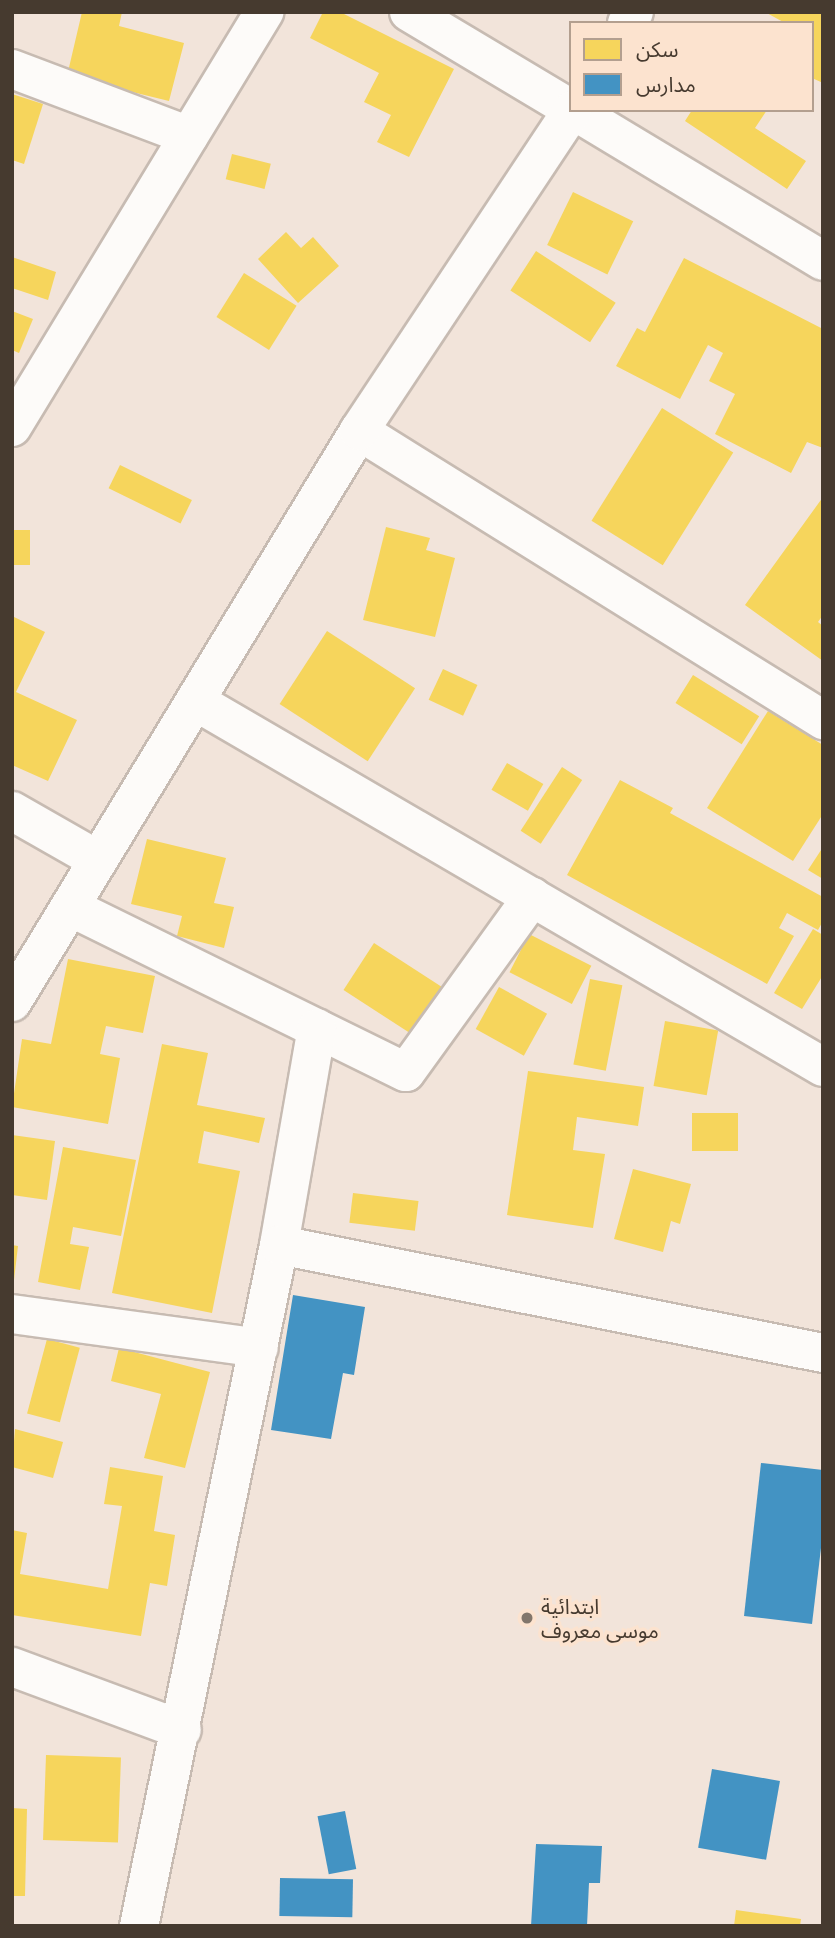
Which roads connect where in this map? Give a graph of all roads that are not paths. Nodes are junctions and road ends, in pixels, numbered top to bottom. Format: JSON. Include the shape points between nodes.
{"nodes":[{"id":1,"x":264,"y":12,"type":"edge"},
{"id":2,"x":409,"y":12,"type":"edge"},
{"id":3,"x":12,"y":69,"type":"edge"},
{"id":4,"x":569,"y":108,"type":"edge"},
{"id":5,"x":571,"y":112,"type":"edge"},
{"id":6,"x":575,"y":112,"type":"edge"},
{"id":7,"x":189,"y":136,"type":"junction"},
{"id":8,"x":823,"y":261,"type":"edge"},
{"id":9,"x":12,"y":427,"type":"edge"},
{"id":10,"x":359,"y":430,"type":"junction"},
{"id":11,"x":195,"y":701,"type":"junction"},
{"id":12,"x":823,"y":720,"type":"edge"},
{"id":13,"x":12,"y":811,"type":"edge"},
{"id":14,"x":98,"y":860,"type":"junction"},
{"id":15,"x":532,"y":897,"type":"junction"},
{"id":16,"x":70,"y":907,"type":"junction"},
{"id":17,"x":12,"y":1002,"type":"edge"},
{"id":18,"x":317,"y":1028,"type":"junction"},
{"id":19,"x":823,"y":1067,"type":"edge"},
{"id":20,"x":279,"y":1245,"type":"junction"},
{"id":21,"x":12,"y":1314,"type":"edge"},
{"id":22,"x":259,"y":1348,"type":"junction"},
{"id":23,"x":823,"y":1353,"type":"edge"},
{"id":24,"x":12,"y":1667,"type":"edge"},
{"id":25,"x":182,"y":1730,"type":"junction"},
{"id":26,"x":139,"y":1926,"type":"edge"}],
"edges":[{"from":1,"to":7,"type":"street"},
{"from":2,"to":4,"type":"street"},
{"from":3,"to":7,"type":"street"},
{"from":5,"to":10,"type":"street"},
{"from":6,"to":8,"type":"street"},
{"from":7,"to":9,"type":"street"},
{"from":10,"to":11,"type":"street"},
{"from":10,"to":12,"type":"street"},
{"from":11,"to":14,"type":"street"},
{"from":11,"to":15,"type":"street"},
{"from":13,"to":14,"type":"street"},
{"from":14,"to":16,"type":"street"},
{"from":15,"to":18,"type":"street","via":[[406,1072]]},
{"from":15,"to":19,"type":"street"},
{"from":16,"to":17,"type":"street"},
{"from":16,"to":18,"type":"street"},
{"from":18,"to":20,"type":"street"},
{"from":20,"to":22,"type":"street"},
{"from":20,"to":23,"type":"street"},
{"from":21,"to":22,"type":"street"},
{"from":22,"to":25,"type":"street"},
{"from":24,"to":25,"type":"street"},
{"from":25,"to":26,"type":"street"}]}
